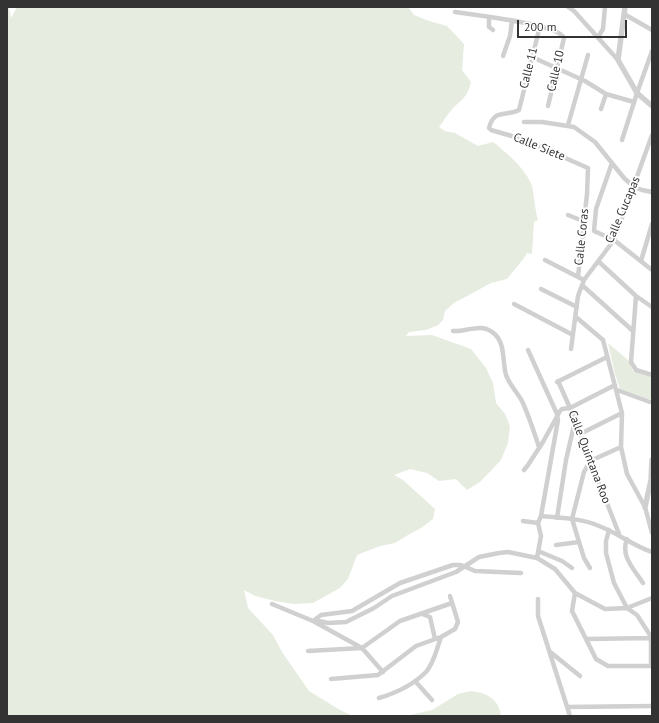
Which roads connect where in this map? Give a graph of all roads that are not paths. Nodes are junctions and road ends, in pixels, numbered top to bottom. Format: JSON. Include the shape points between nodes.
{"nodes":[{"id":1,"x":568,"y":7,"type":"edge"},
{"id":2,"x":605,"y":7,"type":"edge"},
{"id":3,"x":625,"y":7,"type":"edge"},
{"id":4,"x":455,"y":12,"type":"dead end"},
{"id":5,"x":624,"y":14,"type":"junction"},
{"id":6,"x":489,"y":17,"type":"junction"},
{"id":7,"x":512,"y":21,"type":"junction"},
{"id":8,"x":540,"y":26,"type":"junction"},
{"id":9,"x":493,"y":30,"type":"dead end"},
{"id":10,"x":652,"y":30,"type":"edge"},
{"id":11,"x":598,"y":37,"type":"junction"},
{"id":12,"x":652,"y":51,"type":"edge"},
{"id":13,"x":588,"y":55,"type":"dead end"},
{"id":14,"x":503,"y":56,"type":"dead end"},
{"id":15,"x":532,"y":57,"type":"junction"},
{"id":16,"x":618,"y":60,"type":"junction"},
{"id":17,"x":557,"y":67,"type":"junction"},
{"id":18,"x":581,"y":79,"type":"junction"},
{"id":19,"x":637,"y":93,"type":"junction"},
{"id":20,"x":606,"y":94,"type":"junction"},
{"id":21,"x":634,"y":102,"type":"junction"},
{"id":22,"x":548,"y":106,"type":"dead end"},
{"id":23,"x":652,"y":106,"type":"edge"},
{"id":24,"x":601,"y":109,"type":"dead end"},
{"id":25,"x":524,"y":122,"type":"dead end"},
{"id":26,"x":568,"y":125,"type":"junction"},
{"id":27,"x":489,"y":128,"type":"joint"},
{"id":28,"x":652,"y":135,"type":"edge"},
{"id":29,"x":622,"y":140,"type":"dead end"},
{"id":30,"x":612,"y":162,"type":"junction"},
{"id":31,"x":588,"y":168,"type":"joint"},
{"id":32,"x":634,"y":187,"type":"junction"},
{"id":33,"x":652,"y":192,"type":"edge"},
{"id":34,"x":568,"y":215,"type":"dead end"},
{"id":35,"x":583,"y":221,"type":"junction"},
{"id":36,"x":652,"y":224,"type":"edge"},
{"id":37,"x":614,"y":240,"type":"junction"},
{"id":38,"x":545,"y":260,"type":"dead end"},
{"id":39,"x":598,"y":261,"type":"junction"},
{"id":40,"x":641,"y":261,"type":"junction"},
{"id":41,"x":652,"y":270,"type":"edge"},
{"id":42,"x":578,"y":277,"type":"junction"},
{"id":43,"x":584,"y":280,"type":"junction"},
{"id":44,"x":582,"y":285,"type":"junction"},
{"id":45,"x":541,"y":289,"type":"dead end"},
{"id":46,"x":636,"y":296,"type":"junction"},
{"id":47,"x":514,"y":304,"type":"dead end"},
{"id":48,"x":577,"y":307,"type":"junction"},
{"id":49,"x":652,"y":307,"type":"edge"},
{"id":50,"x":576,"y":317,"type":"junction"},
{"id":51,"x":453,"y":331,"type":"dead end"},
{"id":52,"x":633,"y":331,"type":"junction"},
{"id":53,"x":573,"y":335,"type":"junction"},
{"id":54,"x":571,"y":349,"type":"dead end"},
{"id":55,"x":528,"y":350,"type":"dead end"},
{"id":56,"x":607,"y":357,"type":"junction"},
{"id":57,"x":652,"y":375,"type":"edge"},
{"id":58,"x":615,"y":385,"type":"junction"},
{"id":59,"x":617,"y":390,"type":"junction"},
{"id":60,"x":650,"y":402,"type":"dead end"},
{"id":61,"x":570,"y":408,"type":"junction"},
{"id":62,"x":622,"y":413,"type":"junction"},
{"id":63,"x":557,"y":414,"type":"junction"},
{"id":64,"x":575,"y":420,"type":"junction"},
{"id":65,"x":580,"y":434,"type":"junction"},
{"id":66,"x":622,"y":447,"type":"junction"},
{"id":67,"x":539,"y":448,"type":"junction"},
{"id":68,"x":590,"y":461,"type":"junction"},
{"id":69,"x":652,"y":461,"type":"edge"},
{"id":70,"x":524,"y":470,"type":"dead end"},
{"id":71,"x":651,"y":480,"type":"edge"},
{"id":72,"x":645,"y":507,"type":"junction"},
{"id":73,"x":541,"y":516,"type":"junction"},
{"id":74,"x":557,"y":518,"type":"junction"},
{"id":75,"x":572,"y":519,"type":"junction"},
{"id":76,"x":523,"y":521,"type":"dead end"},
{"id":77,"x":538,"y":523,"type":"junction"},
{"id":78,"x":609,"y":530,"type":"junction"},
{"id":79,"x":652,"y":533,"type":"edge"},
{"id":80,"x":618,"y":534,"type":"junction"},
{"id":81,"x":627,"y":540,"type":"junction"},
{"id":82,"x":579,"y":542,"type":"junction"},
{"id":83,"x":556,"y":545,"type":"dead end"},
{"id":84,"x":538,"y":551,"type":"junction"},
{"id":85,"x":652,"y":552,"type":"edge"},
{"id":86,"x":537,"y":558,"type":"junction"},
{"id":87,"x":466,"y":565,"type":"junction"},
{"id":88,"x":572,"y":568,"type":"dead end"},
{"id":89,"x":590,"y":568,"type":"dead end"},
{"id":90,"x":521,"y":573,"type":"dead end"},
{"id":91,"x":416,"y":578,"type":"junction"},
{"id":92,"x":643,"y":583,"type":"dead end"},
{"id":93,"x":419,"y":585,"type":"junction"},
{"id":94,"x":574,"y":593,"type":"junction"},
{"id":95,"x":450,"y":596,"type":"dead end"},
{"id":96,"x":652,"y":598,"type":"edge"},
{"id":97,"x":538,"y":599,"type":"dead end"},
{"id":98,"x":645,"y":602,"type":"junction"},
{"id":99,"x":652,"y":602,"type":"edge"},
{"id":100,"x":452,"y":603,"type":"junction"},
{"id":101,"x":272,"y":604,"type":"dead end"},
{"id":102,"x":627,"y":608,"type":"junction"},
{"id":103,"x":421,"y":613,"type":"junction"},
{"id":104,"x":315,"y":622,"type":"junction"},
{"id":105,"x":441,"y":637,"type":"junction"},
{"id":106,"x":651,"y":638,"type":"junction"},
{"id":107,"x":435,"y":639,"type":"junction"},
{"id":108,"x":587,"y":639,"type":"junction"},
{"id":109,"x":362,"y":648,"type":"junction"},
{"id":110,"x":308,"y":651,"type":"dead end"},
{"id":111,"x":549,"y":651,"type":"junction"},
{"id":112,"x":651,"y":666,"type":"edge"},
{"id":113,"x":383,"y":672,"type":"junction"},
{"id":114,"x":580,"y":676,"type":"dead end"},
{"id":115,"x":331,"y":679,"type":"dead end"},
{"id":116,"x":415,"y":681,"type":"junction"},
{"id":117,"x":379,"y":698,"type":"dead end"},
{"id":118,"x":432,"y":700,"type":"dead end"},
{"id":119,"x":652,"y":706,"type":"edge"},
{"id":120,"x":567,"y":707,"type":"junction"},
{"id":121,"x":570,"y":716,"type":"edge"}],
"edges":[{"from":1,"to":11,"type":"street","via":[[574,10]]},
{"from":2,"to":11,"type":"street","via":[[603,29]]},
{"from":3,"to":5,"type":"street"},
{"from":4,"to":6,"type":"street"},
{"from":5,"to":10,"type":"street"},
{"from":5,"to":16,"type":"street"},
{"from":6,"to":7,"type":"street"},
{"from":6,"to":9,"type":"street","via":[[489,27]]},
{"from":7,"to":8,"type":"street"},
{"from":7,"to":14,"type":"street"},
{"from":8,"to":15,"type":"street","name":"Calle 11"},
{"from":8,"to":17,"type":"street","name":"Calle 10","via":[[564,36]]},
{"from":11,"to":16,"type":"street"},
{"from":12,"to":19,"type":"street"},
{"from":13,"to":18,"type":"street"},
{"from":15,"to":17,"type":"street"},
{"from":15,"to":27,"type":"street","name":"Calle 11","via":[[519,110],[500,113]]},
{"from":16,"to":19,"type":"street"},
{"from":17,"to":18,"type":"street"},
{"from":17,"to":22,"type":"street","name":"Calle 10"},
{"from":18,"to":20,"type":"street"},
{"from":18,"to":26,"type":"street"},
{"from":19,"to":21,"type":"street"},
{"from":19,"to":23,"type":"street"},
{"from":20,"to":21,"type":"street"},
{"from":20,"to":24,"type":"street"},
{"from":21,"to":29,"type":"street"},
{"from":25,"to":26,"type":"street"},
{"from":26,"to":30,"type":"street","via":[[595,142]]},
{"from":27,"to":31,"type":"street","name":"Calle Siete","via":[[522,139]]},
{"from":28,"to":32,"type":"street","name":"Calle Cucapas"},
{"from":30,"to":32,"type":"street"},
{"from":30,"to":37,"type":"street","name":"Calle Coras","via":[[596,209],[594,231]]},
{"from":31,"to":35,"type":"street","name":"Calle Coras"},
{"from":32,"to":33,"type":"street"},
{"from":32,"to":37,"type":"street","name":"Calle Cucapas"},
{"from":34,"to":35,"type":"street"},
{"from":35,"to":42,"type":"street","name":"Calle Coras"},
{"from":36,"to":40,"type":"street"},
{"from":37,"to":39,"type":"street","name":"Calle Cucapas"},
{"from":37,"to":40,"type":"street"},
{"from":38,"to":42,"type":"street"},
{"from":39,"to":43,"type":"street","name":"Calle Cucapas"},
{"from":39,"to":46,"type":"street"},
{"from":40,"to":41,"type":"street"},
{"from":42,"to":43,"type":"street","name":"Calle Coras"},
{"from":43,"to":44,"type":"street","name":"Calle Coras"},
{"from":44,"to":48,"type":"street","name":"Calle Coras"},
{"from":44,"to":52,"type":"street"},
{"from":45,"to":48,"type":"street"},
{"from":46,"to":49,"type":"street"},
{"from":46,"to":52,"type":"street"},
{"from":47,"to":53,"type":"street"},
{"from":48,"to":50,"type":"street","name":"Calle Coras"},
{"from":50,"to":53,"type":"street","name":"Calle Coras"},
{"from":50,"to":56,"type":"street","via":[[602,340]]},
{"from":51,"to":67,"type":"street","via":[[480,328],[487,329],[496,336],[503,350],[507,376],[522,401]]},
{"from":52,"to":57,"type":"street","via":[[633,368]]},
{"from":53,"to":54,"type":"street","name":"Calle Coras"},
{"from":55,"to":63,"type":"street"},
{"from":56,"to":58,"type":"street"},
{"from":56,"to":61,"type":"street","name":"Calle Quintana Roo","via":[[557,382]]},
{"from":58,"to":59,"type":"street"},
{"from":58,"to":61,"type":"street"},
{"from":59,"to":60,"type":"street"},
{"from":59,"to":62,"type":"street"},
{"from":61,"to":63,"type":"street","via":[[562,409]]},
{"from":61,"to":64,"type":"street","name":"Calle Quintana Roo"},
{"from":62,"to":65,"type":"street"},
{"from":62,"to":66,"type":"street"},
{"from":63,"to":67,"type":"street"},
{"from":63,"to":73,"type":"street","via":[[558,423]]},
{"from":64,"to":65,"type":"street","name":"Calle Quintana Roo"},
{"from":64,"to":74,"type":"street"},
{"from":65,"to":68,"type":"street","name":"Calle Quintana Roo"},
{"from":66,"to":68,"type":"street"},
{"from":66,"to":72,"type":"street","via":[[627,474]]},
{"from":67,"to":70,"type":"street"},
{"from":68,"to":75,"type":"street","via":[[584,472]]},
{"from":68,"to":80,"type":"street","name":"Calle Quintana Roo"},
{"from":69,"to":71,"type":"street"},
{"from":71,"to":72,"type":"street"},
{"from":72,"to":79,"type":"street"},
{"from":73,"to":74,"type":"street"},
{"from":73,"to":77,"type":"street"},
{"from":74,"to":75,"type":"street"},
{"from":75,"to":78,"type":"street"},
{"from":75,"to":82,"type":"street"},
{"from":76,"to":77,"type":"street"},
{"from":77,"to":84,"type":"street","via":[[541,536]]},
{"from":78,"to":80,"type":"street"},
{"from":78,"to":102,"type":"street","via":[[606,553],[614,583]]},
{"from":80,"to":81,"type":"street"},
{"from":81,"to":85,"type":"street"},
{"from":81,"to":92,"type":"street","via":[[624,546],[627,558]]},
{"from":82,"to":83,"type":"street"},
{"from":82,"to":89,"type":"street"},
{"from":84,"to":86,"type":"street"},
{"from":84,"to":88,"type":"street"},
{"from":86,"to":87,"type":"street","via":[[508,552],[479,557]]},
{"from":86,"to":94,"type":"street","via":[[554,569]]},
{"from":87,"to":90,"type":"street","via":[[475,571]]},
{"from":87,"to":91,"type":"street","via":[[453,565]]},
{"from":87,"to":93,"type":"street","via":[[456,572]]},
{"from":91,"to":93,"type":"street"},
{"from":91,"to":104,"type":"street","via":[[400,583],[352,611],[321,615]]},
{"from":93,"to":104,"type":"street","via":[[392,596],[346,622]]},
{"from":94,"to":102,"type":"street","via":[[605,609]]},
{"from":94,"to":108,"type":"street","via":[[572,611]]},
{"from":95,"to":100,"type":"street"},
{"from":96,"to":98,"type":"street"},
{"from":97,"to":111,"type":"street","via":[[538,616]]},
{"from":98,"to":99,"type":"street"},
{"from":98,"to":102,"type":"street"},
{"from":100,"to":103,"type":"street"},
{"from":100,"to":105,"type":"street","via":[[458,622],[455,629]]},
{"from":101,"to":104,"type":"street"},
{"from":102,"to":106,"type":"street","via":[[636,615]]},
{"from":103,"to":107,"type":"street","via":[[430,617]]},
{"from":103,"to":109,"type":"street","via":[[400,621]]},
{"from":104,"to":109,"type":"street"},
{"from":105,"to":107,"type":"street"},
{"from":105,"to":116,"type":"street","via":[[427,671]]},
{"from":106,"to":108,"type":"street"},
{"from":106,"to":112,"type":"street"},
{"from":107,"to":113,"type":"street","via":[[416,646]]},
{"from":108,"to":112,"type":"street","via":[[596,659],[608,666]]},
{"from":109,"to":110,"type":"street"},
{"from":109,"to":113,"type":"street"},
{"from":111,"to":114,"type":"street"},
{"from":111,"to":120,"type":"street"},
{"from":113,"to":115,"type":"street","via":[[373,676]]},
{"from":116,"to":117,"type":"street","via":[[398,692]]},
{"from":116,"to":118,"type":"street"},
{"from":119,"to":120,"type":"street"},
{"from":120,"to":121,"type":"street"}]}
